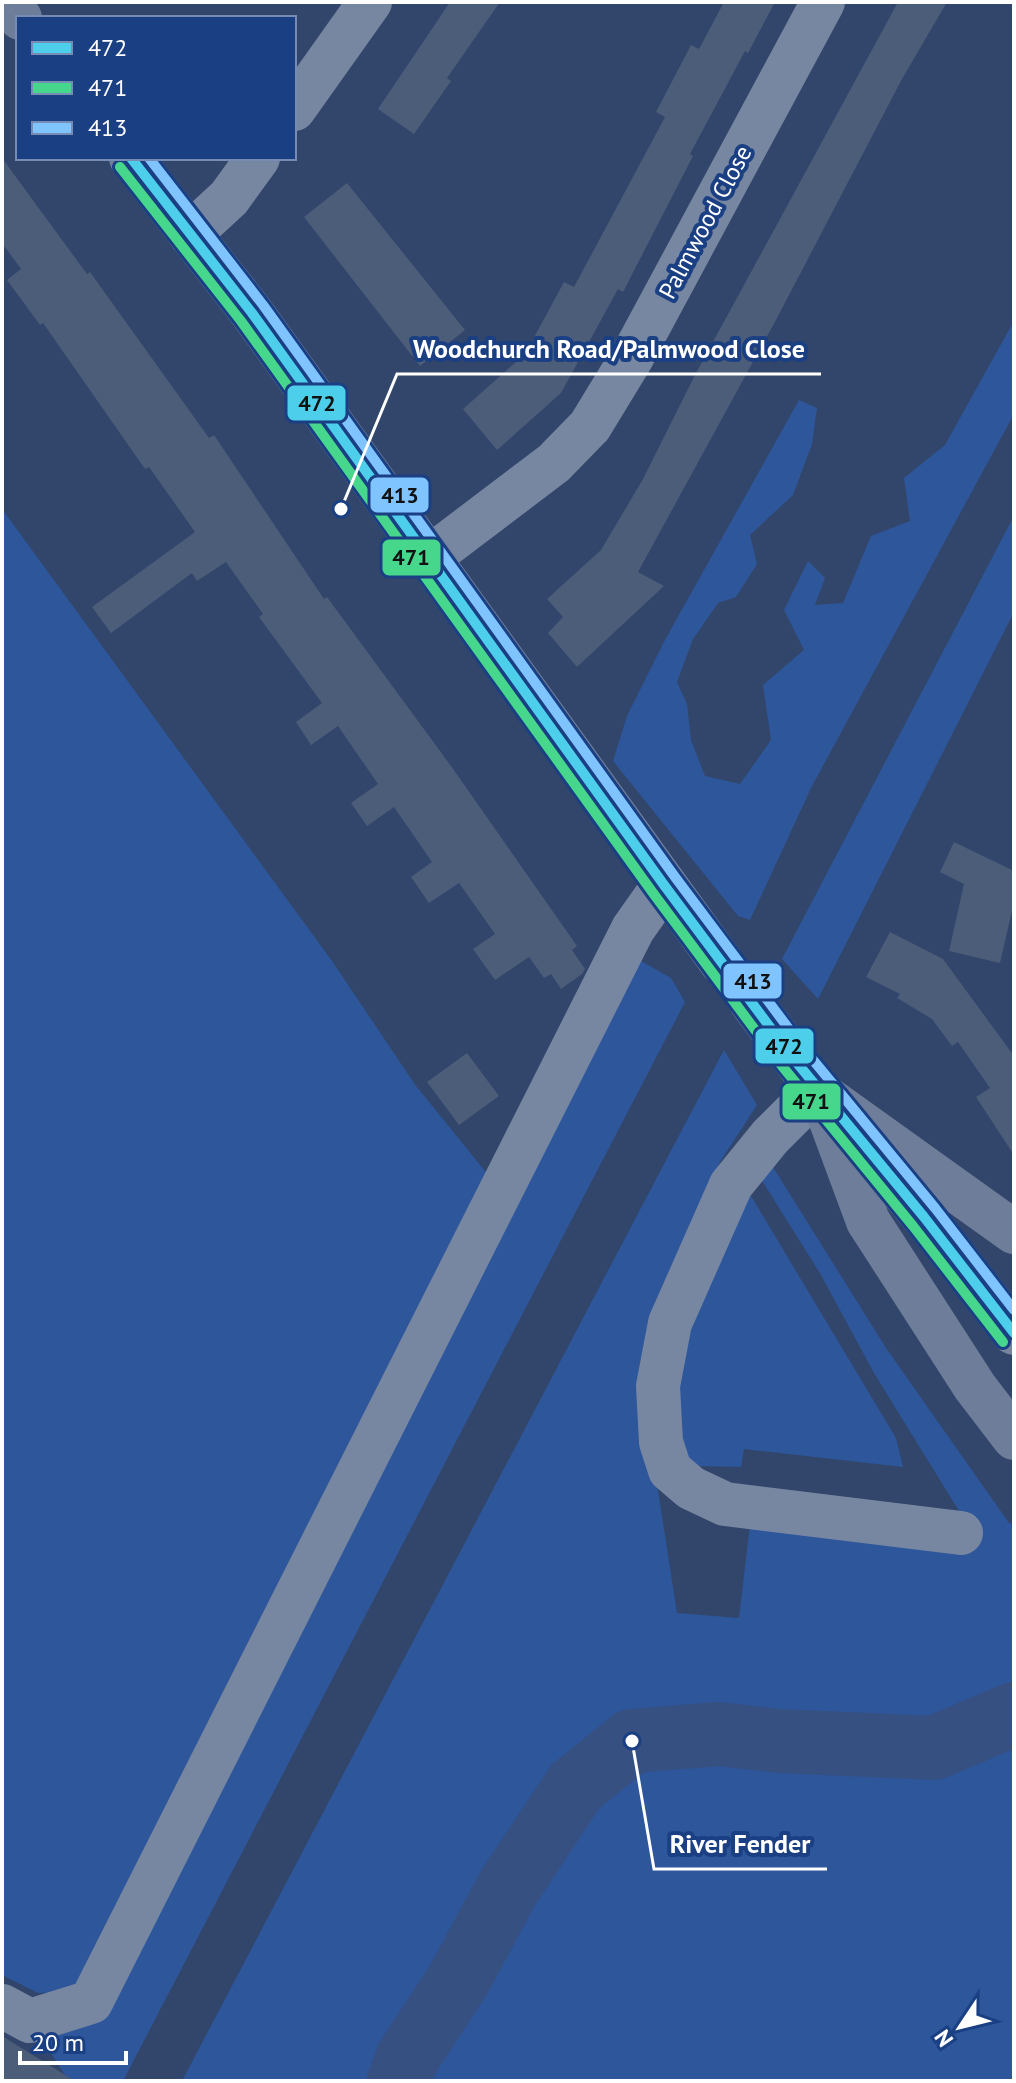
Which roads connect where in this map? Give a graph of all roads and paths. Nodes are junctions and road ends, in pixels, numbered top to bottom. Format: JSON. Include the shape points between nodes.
{"nodes":[{"id":1,"x":370,"y":2,"type":"edge"},
{"id":2,"x":823,"y":2,"type":"edge"},
{"id":3,"x":296,"y":106,"type":"edge"},
{"id":4,"x":133,"y":160,"type":"edge"},
{"id":5,"x":257,"y":160,"type":"edge"},
{"id":6,"x":190,"y":234,"type":"junction"},
{"id":7,"x":430,"y":557,"type":"junction"},
{"id":8,"x":664,"y":885,"type":"junction"},
{"id":9,"x":721,"y":962,"type":"dead end"},
{"id":10,"x":751,"y":1002,"type":"dead end"},
{"id":11,"x":819,"y":1092,"type":"junction"},
{"id":12,"x":924,"y":1217,"type":"junction"},
{"id":13,"x":1014,"y":1232,"type":"edge"},
{"id":14,"x":1014,"y":1288,"type":"edge"},
{"id":15,"x":1014,"y":1333,"type":"edge"},
{"id":16,"x":1014,"y":1438,"type":"edge"},
{"id":17,"x":961,"y":1533,"type":"dead end"},
{"id":18,"x":2,"y":2006,"type":"edge"}],
"edges":[{"from":1,"to":3,"type":"street"},
{"from":2,"to":7,"type":"street","name":"Palmwood Close","via":[[590,426],[554,463]]},
{"from":4,"to":6,"type":"highway"},
{"from":5,"to":6,"type":"street","via":[[229,198]]},
{"from":6,"to":7,"type":"highway"},
{"from":7,"to":8,"type":"highway"},
{"from":8,"to":9,"type":"highway"},
{"from":8,"to":18,"type":"street","via":[[626,943],[91,2002],[30,2021]]},
{"from":10,"to":11,"type":"highway"},
{"from":11,"to":12,"type":"main road"},
{"from":11,"to":13,"type":"highway"},
{"from":11,"to":16,"type":"highway","via":[[868,1221]]},
{"from":11,"to":17,"type":"street","via":[[770,1137],[731,1185],[670,1323],[658,1386],[661,1442],[670,1470],[691,1488],[725,1504]]},
{"from":12,"to":14,"type":"main road"},
{"from":12,"to":15,"type":"main road"}]}
